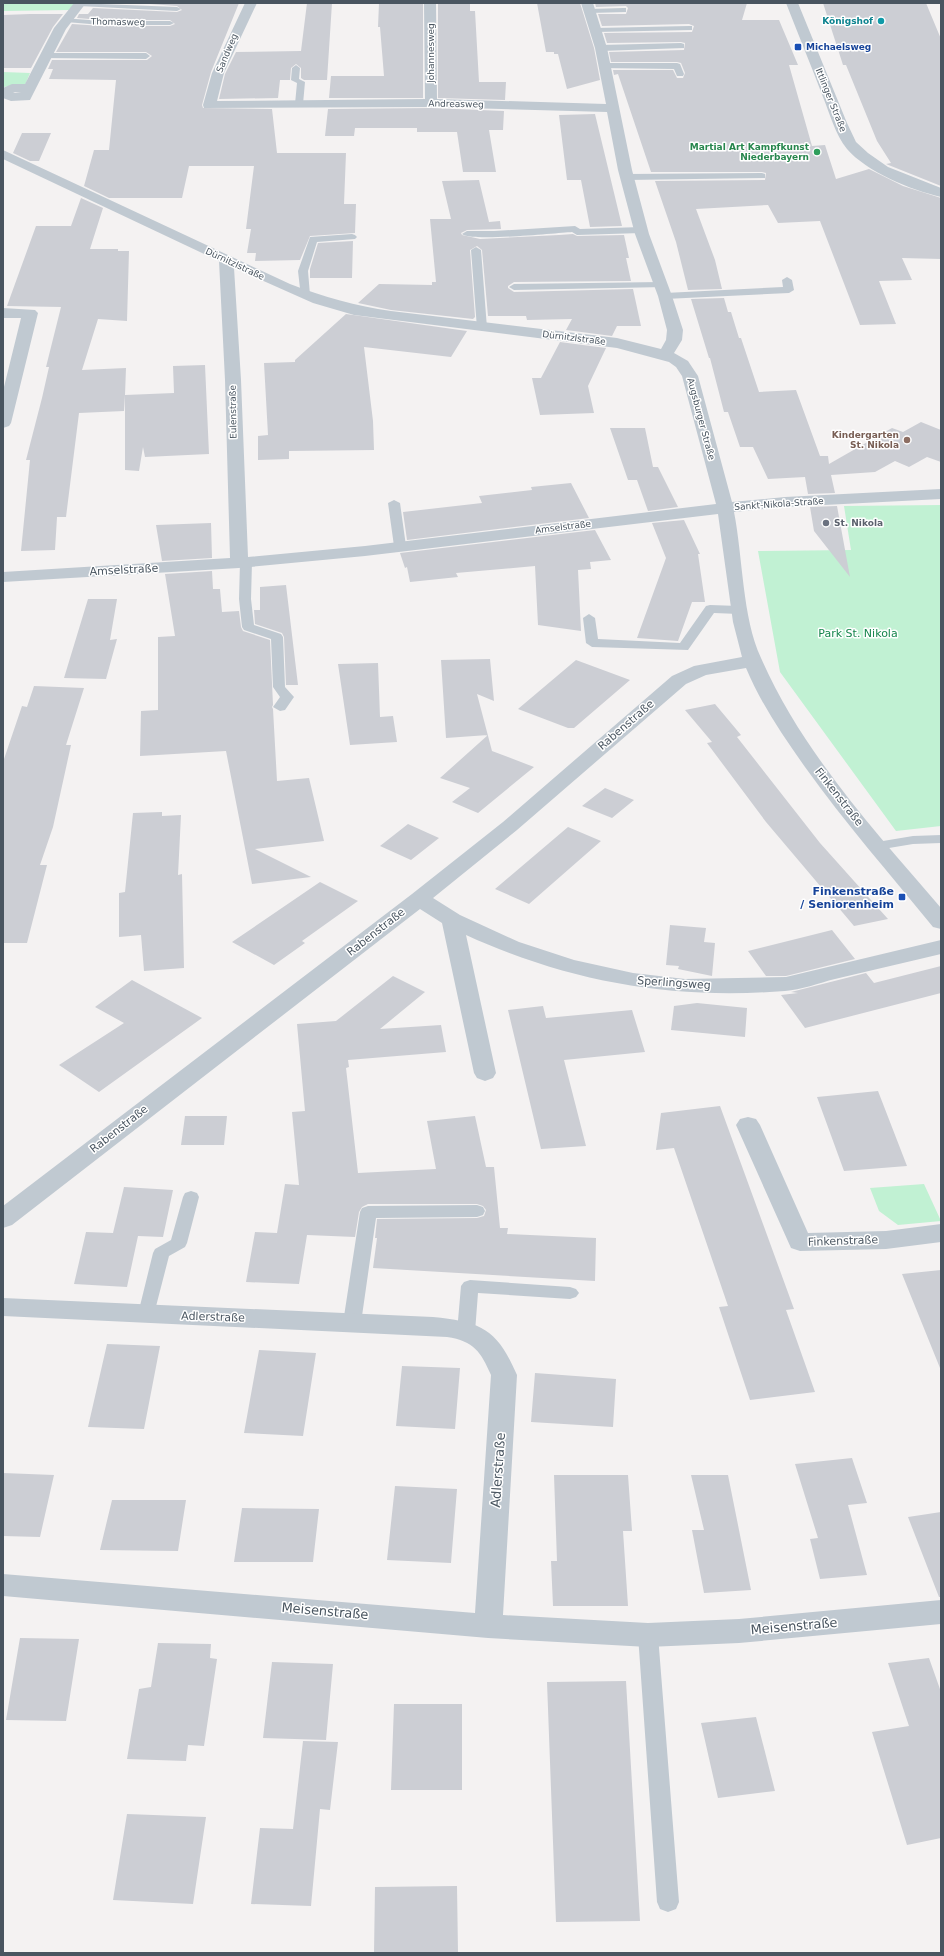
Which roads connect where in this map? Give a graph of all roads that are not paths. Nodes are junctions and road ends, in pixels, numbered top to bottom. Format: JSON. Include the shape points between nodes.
{"nodes":[{"id":1,"x":251,"y":3,"type":"edge"},
{"id":2,"x":430,"y":3,"type":"edge"},
{"id":3,"x":792,"y":3,"type":"edge"},
{"id":4,"x":80,"y":4,"type":"edge"},
{"id":5,"x":589,"y":7,"type":"edge"},
{"id":6,"x":177,"y":9,"type":"dead end"},
{"id":7,"x":623,"y":10,"type":"dead end"},
{"id":8,"x":66,"y":20,"type":"junction"},
{"id":9,"x":170,"y":23,"type":"dead end"},
{"id":10,"x":689,"y":28,"type":"dead end"},
{"id":11,"x":596,"y":30,"type":"junction"},
{"id":12,"x":681,"y":46,"type":"dead end"},
{"id":13,"x":601,"y":48,"type":"junction"},
{"id":14,"x":46,"y":56,"type":"junction"},
{"id":15,"x":146,"y":56,"type":"dead end"},
{"id":16,"x":604,"y":66,"type":"junction"},
{"id":17,"x":296,"y":68,"type":"dead end"},
{"id":18,"x":680,"y":74,"type":"dead end"},
{"id":19,"x":29,"y":88,"type":"dead end"},
{"id":20,"x":299,"y":104,"type":"junction"},
{"id":21,"x":431,"y":104,"type":"junction"},
{"id":22,"x":209,"y":105,"type":"joint"},
{"id":23,"x":613,"y":108,"type":"junction"},
{"id":24,"x":3,"y":154,"type":"edge"},
{"id":25,"x":762,"y":176,"type":"dead end"},
{"id":26,"x":627,"y":178,"type":"junction"},
{"id":27,"x":941,"y":193,"type":"edge"},
{"id":28,"x":641,"y":230,"type":"junction"},
{"id":29,"x":467,"y":234,"type":"dead end"},
{"id":30,"x":352,"y":237,"type":"dead end"},
{"id":31,"x":476,"y":250,"type":"dead end"},
{"id":32,"x":226,"y":261,"type":"junction"},
{"id":33,"x":786,"y":280,"type":"dead end"},
{"id":34,"x":514,"y":288,"type":"dead end"},
{"id":35,"x":663,"y":290,"type":"junction"},
{"id":36,"x":305,"y":295,"type":"junction"},
{"id":37,"x":3,"y":313,"type":"edge"},
{"id":38,"x":482,"y":328,"type":"junction"},
{"id":39,"x":665,"y":355,"type":"junction"},
{"id":40,"x":3,"y":423,"type":"edge"},
{"id":41,"x":941,"y":494,"type":"edge"},
{"id":42,"x":394,"y":503,"type":"dead end"},
{"id":43,"x":725,"y":508,"type":"junction"},
{"id":44,"x":400,"y":546,"type":"junction"},
{"id":45,"x":242,"y":563,"type":"junction"},
{"id":46,"x":3,"y":577,"type":"edge"},
{"id":47,"x":739,"y":610,"type":"junction"},
{"id":48,"x":589,"y":618,"type":"dead end"},
{"id":49,"x":753,"y":661,"type":"junction"},
{"id":50,"x":280,"y":707,"type":"dead end"},
{"id":51,"x":941,"y":839,"type":"edge"},
{"id":52,"x":877,"y":846,"type":"junction"},
{"id":53,"x":419,"y":898,"type":"junction"},
{"id":54,"x":452,"y":920,"type":"junction"},
{"id":55,"x":941,"y":922,"type":"edge"},
{"id":56,"x":941,"y":947,"type":"edge"},
{"id":57,"x":485,"y":1073,"type":"dead end"},
{"id":58,"x":748,"y":1125,"type":"dead end"},
{"id":59,"x":191,"y":1197,"type":"dead end"},
{"id":60,"x":477,"y":1211,"type":"dead end"},
{"id":61,"x":3,"y":1219,"type":"edge"},
{"id":62,"x":941,"y":1233,"type":"edge"},
{"id":63,"x":570,"y":1293,"type":"dead end"},
{"id":64,"x":3,"y":1307,"type":"edge"},
{"id":65,"x":147,"y":1314,"type":"junction"},
{"id":66,"x":352,"y":1322,"type":"junction"},
{"id":67,"x":466,"y":1332,"type":"junction"},
{"id":68,"x":3,"y":1585,"type":"edge"},
{"id":69,"x":941,"y":1612,"type":"edge"},
{"id":70,"x":488,"y":1626,"type":"junction"},
{"id":71,"x":648,"y":1635,"type":"junction"},
{"id":72,"x":668,"y":1902,"type":"dead end"}],
"edges":[{"from":1,"to":22,"type":"street","name":"Sandweg","via":[[218,73]]},
{"from":2,"to":21,"type":"street","name":"Johannesweg"},
{"from":3,"to":27,"type":"street","name":"Ittlinger Straße","via":[[850,142],[864,156],[886,171]]},
{"from":4,"to":6,"type":"lane","name":"Thomasweg"},
{"from":4,"to":8,"type":"street","name":"Thomasweg"},
{"from":5,"to":7,"type":"lane"},
{"from":5,"to":11,"type":"street"},
{"from":8,"to":9,"type":"lane","name":"Thomasweg"},
{"from":8,"to":14,"type":"street","name":"Thomasweg"},
{"from":10,"to":11,"type":"lane"},
{"from":11,"to":13,"type":"street"},
{"from":12,"to":13,"type":"lane"},
{"from":13,"to":16,"type":"street"},
{"from":14,"to":15,"type":"lane"},
{"from":14,"to":19,"type":"street","name":"Thomasweg"},
{"from":16,"to":18,"type":"lane","via":[[677,66]]},
{"from":16,"to":23,"type":"street"},
{"from":17,"to":20,"type":"lane","via":[[296,80],[301,82]]},
{"from":20,"to":21,"type":"street","name":"Andreasweg"},
{"from":20,"to":22,"type":"street","name":"Andreasweg"},
{"from":21,"to":23,"type":"street","name":"Andreasweg"},
{"from":23,"to":26,"type":"street"},
{"from":24,"to":32,"type":"street","name":"Dürnitzlstraße"},
{"from":25,"to":26,"type":"lane"},
{"from":26,"to":28,"type":"street"},
{"from":28,"to":29,"type":"lane","via":[[577,232],[575,228],[493,236]]},
{"from":28,"to":35,"type":"street"},
{"from":30,"to":36,"type":"lane","via":[[313,239],[303,271]]},
{"from":31,"to":38,"type":"lane"},
{"from":32,"to":36,"type":"street","name":"Dürnitzlstraße"},
{"from":32,"to":45,"type":"street","name":"Eulenstraße"},
{"from":33,"to":35,"type":"lane","via":[[789,290]]},
{"from":34,"to":35,"type":"lane"},
{"from":35,"to":39,"type":"street","via":[[675,330],[674,340]]},
{"from":36,"to":38,"type":"street","name":"Dürnitzlstraße","via":[[354,310]]},
{"from":37,"to":40,"type":"street","via":[[30,313]]},
{"from":38,"to":39,"type":"street","name":"Dürnitzlstraße","via":[[617,344]]},
{"from":39,"to":43,"type":"street","name":"Augsburger Straße","via":[[682,364],[690,376]]},
{"from":41,"to":43,"type":"street","name":"Sankt-Nikola-Straße","via":[[785,502]]},
{"from":42,"to":44,"type":"lane"},
{"from":43,"to":44,"type":"street","name":"Amselstraße"},
{"from":43,"to":47,"type":"street","name":"Sankt-Nikola-Straße"},
{"from":44,"to":45,"type":"street","name":"Amselstraße"},
{"from":45,"to":46,"type":"street","name":"Amselstraße"},
{"from":45,"to":50,"type":"lane","via":[[248,627],[277,636],[278,687],[287,697]]},
{"from":47,"to":48,"type":"lane","via":[[710,609],[684,647],[592,643]]},
{"from":47,"to":49,"type":"street","name":"Sankt-Nikola-Straße","via":[[743,634]]},
{"from":49,"to":52,"type":"street","name":"Finkenstraße","via":[[771,701],[804,752]]},
{"from":49,"to":53,"type":"street","name":"Rabenstraße","via":[[701,670],[679,680],[510,826]]},
{"from":51,"to":52,"type":"lane","via":[[913,840]]},
{"from":52,"to":55,"type":"street","name":"Finkenstraße"},
{"from":53,"to":54,"type":"street","name":"Sperlingsweg"},
{"from":53,"to":61,"type":"street","name":"Rabenstraße"},
{"from":54,"to":56,"type":"street","name":"Sperlingsweg","via":[[511,947],[569,966],[633,980],[685,986],[786,984]]},
{"from":54,"to":57,"type":"street"},
{"from":58,"to":62,"type":"street","name":"Finkenstraße","via":[[800,1242],[886,1240]]},
{"from":59,"to":65,"type":"lane","via":[[179,1243],[161,1253]]},
{"from":60,"to":66,"type":"lane","via":[[368,1212]]},
{"from":63,"to":67,"type":"lane","via":[[470,1286]]},
{"from":64,"to":65,"type":"street","name":"Adlerstraße"},
{"from":65,"to":66,"type":"street","name":"Adlerstraße"},
{"from":66,"to":67,"type":"street","name":"Adlerstraße","via":[[456,1328]]},
{"from":67,"to":70,"type":"street","name":"Adlerstraße","via":[[483,1338],[496,1354],[504,1375]]},
{"from":68,"to":70,"type":"street","name":"Meisenstraße"},
{"from":69,"to":71,"type":"street","name":"Meisenstraße","via":[[739,1631]]},
{"from":70,"to":71,"type":"street","name":"Meisenstraße"},
{"from":71,"to":72,"type":"lane"}]}
